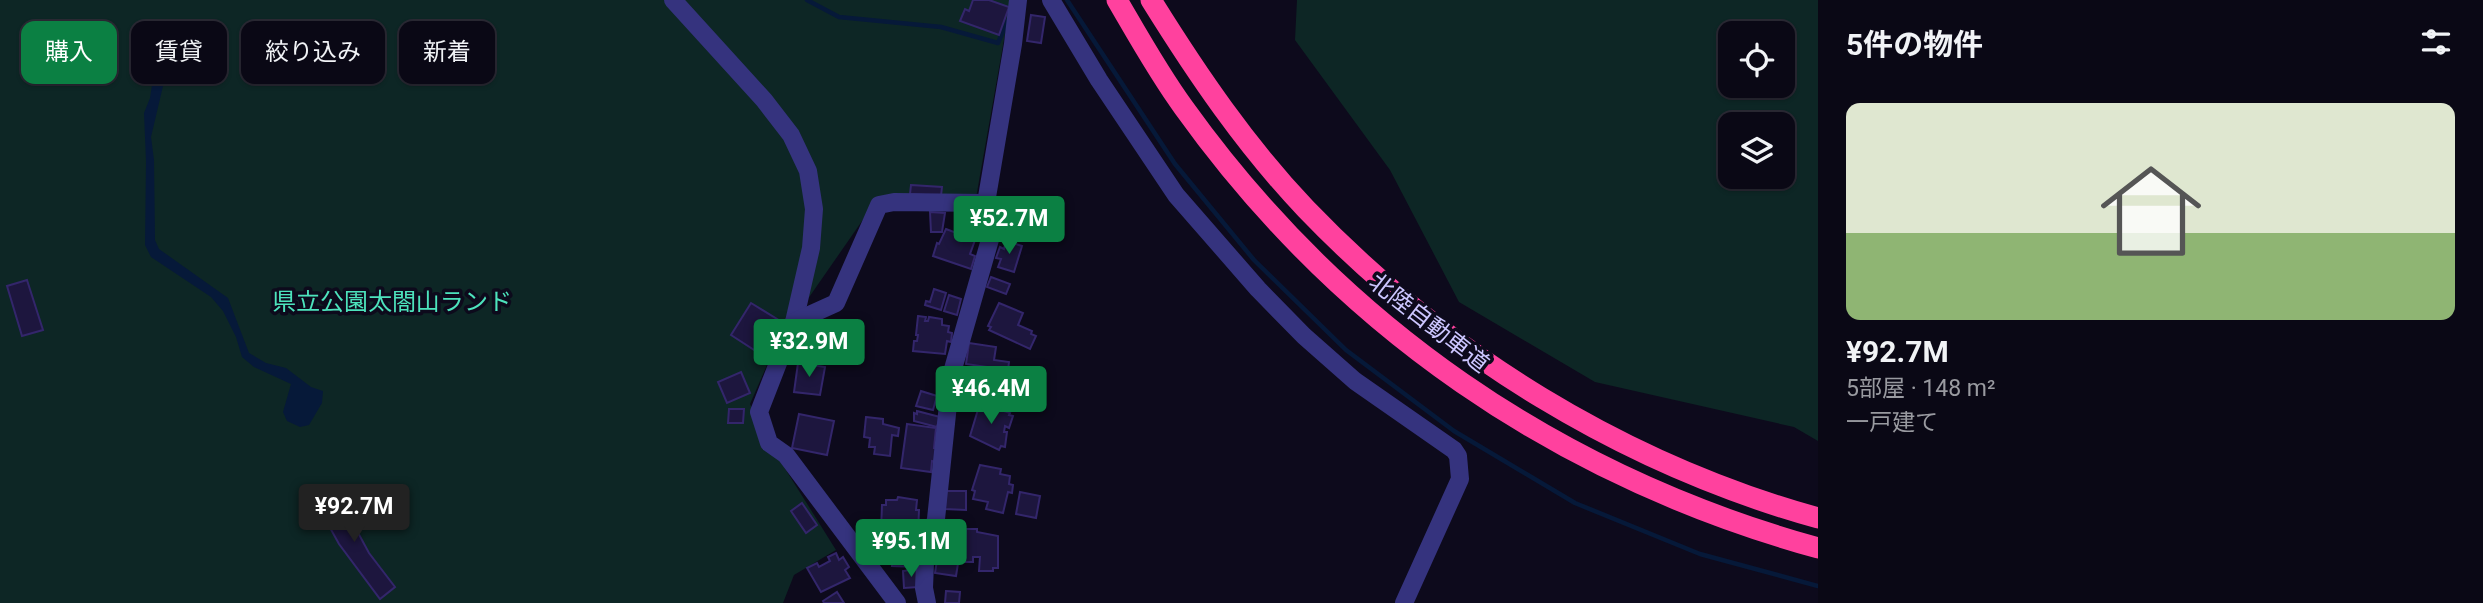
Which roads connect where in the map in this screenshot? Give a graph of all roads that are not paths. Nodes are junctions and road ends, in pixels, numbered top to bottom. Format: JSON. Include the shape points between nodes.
{"nodes":[{"id":1,"x":673,"y":0,"type":"edge"},
{"id":2,"x":1018,"y":0,"type":"edge"},
{"id":3,"x":1051,"y":0,"type":"edge"},
{"id":4,"x":1117,"y":0,"type":"edge"},
{"id":5,"x":1151,"y":0,"type":"edge"},
{"id":6,"x":986,"y":203,"type":"junction"},
{"id":7,"x":794,"y":322,"type":"junction"},
{"id":8,"x":1818,"y":518,"type":"edge"},
{"id":9,"x":1818,"y":548,"type":"edge"},
{"id":10,"x":897,"y":603,"type":"edge"},
{"id":11,"x":927,"y":603,"type":"edge"},
{"id":12,"x":1404,"y":603,"type":"edge"}],
"edges":[{"from":1,"to":7,"type":"street","via":[[771,109],[791,135],[808,171],[814,209],[811,248]]},
{"from":2,"to":6,"type":"street"},
{"from":3,"to":12,"type":"street","via":[[1176,195],[1258,289],[1355,381],[1458,456],[1460,479]]},
{"from":4,"to":9,"type":"highway","name":"北陸自動車道","via":[[1183,107],[1230,169],[1282,229],[1399,338],[1522,423],[1582,457],[1714,515]]},
{"from":5,"to":8,"type":"highway","name":"北陸自動車道","via":[[1259,155],[1305,208],[1416,311],[1516,382],[1597,430],[1728,488]]},
{"from":6,"to":7,"type":"street","via":[[879,205],[836,303]]},
{"from":6,"to":11,"type":"street","via":[[996,215],[951,376],[936,519],[925,564]]},
{"from":7,"to":10,"type":"street","via":[[759,412],[769,443],[786,455]]}]}
